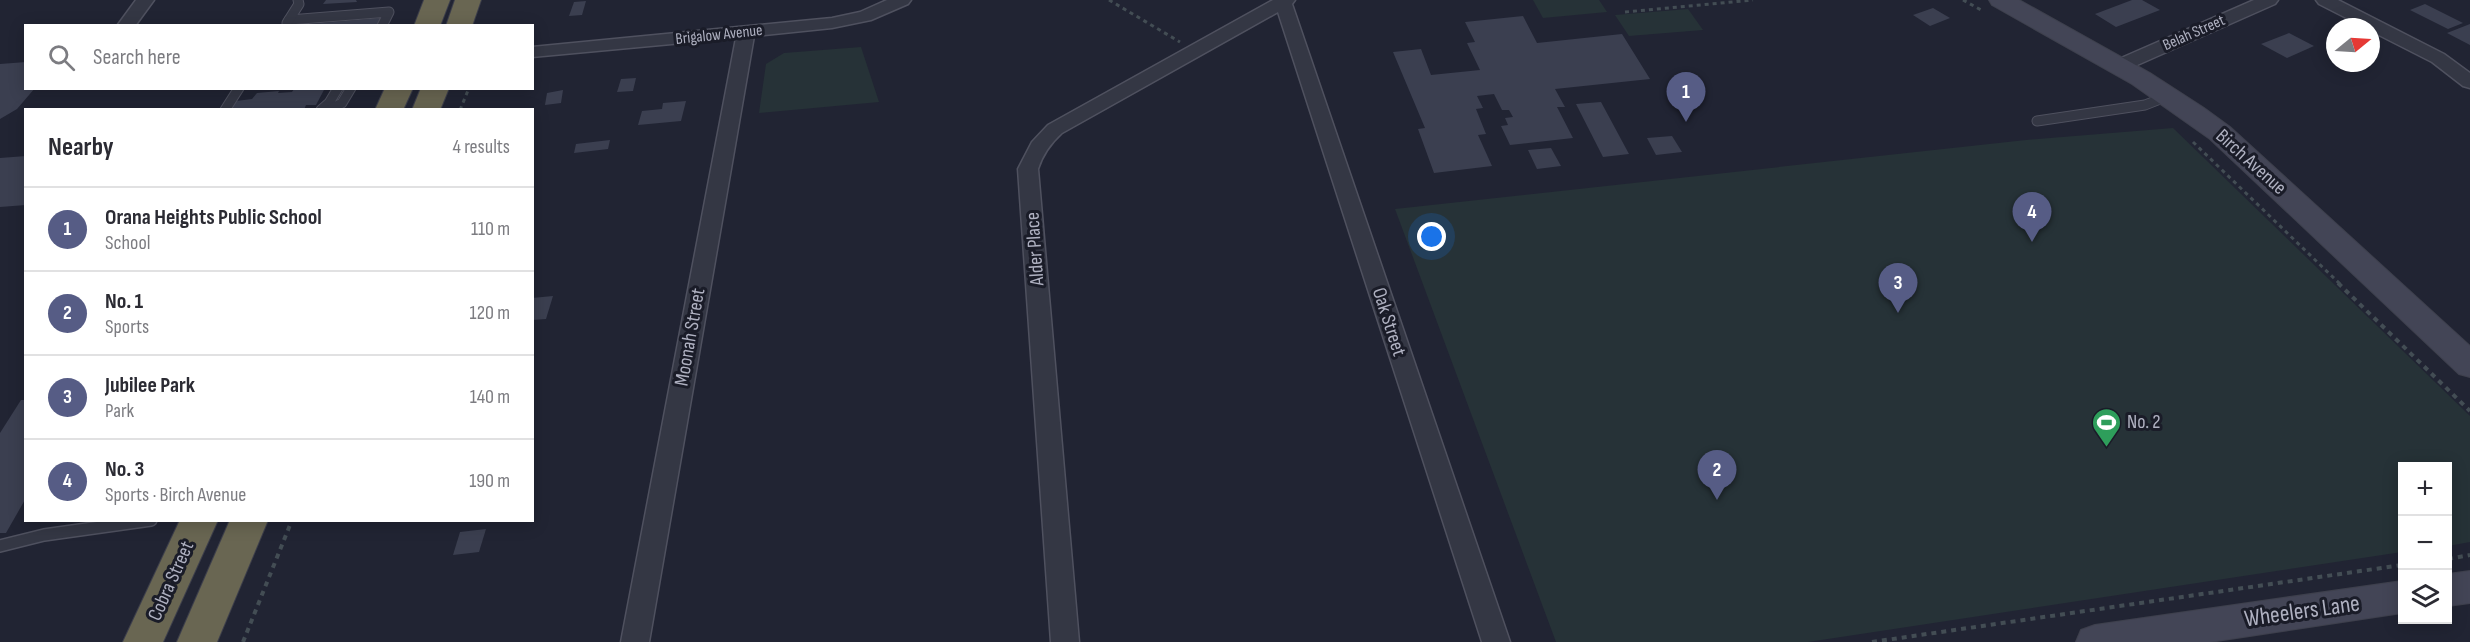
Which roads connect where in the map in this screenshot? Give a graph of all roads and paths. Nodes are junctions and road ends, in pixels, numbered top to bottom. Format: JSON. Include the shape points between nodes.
{"nodes":[{"id":1,"x":146,"y":0,"type":"edge"},
{"id":2,"x":298,"y":0,"type":"edge"},
{"id":3,"x":437,"y":0,"type":"edge"},
{"id":4,"x":468,"y":0,"type":"edge"},
{"id":5,"x":902,"y":0,"type":"edge"},
{"id":6,"x":1110,"y":0,"type":"edge"},
{"id":7,"x":1753,"y":0,"type":"edge"},
{"id":8,"x":1963,"y":0,"type":"edge"},
{"id":9,"x":2269,"y":0,"type":"edge"},
{"id":10,"x":2325,"y":0,"type":"edge"},
{"id":11,"x":1284,"y":1,"type":"edge"},
{"id":12,"x":884,"y":4,"type":"edge"},
{"id":13,"x":1994,"y":6,"type":"edge"},
{"id":14,"x":1625,"y":12,"type":"dead end"},
{"id":15,"x":287,"y":23,"type":"edge"},
{"id":16,"x":128,"y":24,"type":"edge"},
{"id":17,"x":383,"y":24,"type":"edge"},
{"id":18,"x":428,"y":24,"type":"edge"},
{"id":19,"x":460,"y":24,"type":"edge"},
{"id":20,"x":746,"y":32,"type":"junction"},
{"id":21,"x":1194,"y":50,"type":"junction"},
{"id":22,"x":534,"y":52,"type":"edge"},
{"id":23,"x":2119,"y":66,"type":"junction"},
{"id":24,"x":2470,"y":82,"type":"edge"},
{"id":25,"x":238,"y":90,"type":"edge"},
{"id":26,"x":337,"y":90,"type":"edge"},
{"id":27,"x":350,"y":90,"type":"edge"},
{"id":28,"x":398,"y":90,"type":"edge"},
{"id":29,"x":434,"y":90,"type":"edge"},
{"id":30,"x":468,"y":90,"type":"edge"},
{"id":31,"x":2168,"y":96,"type":"junction"},
{"id":32,"x":226,"y":108,"type":"edge"},
{"id":33,"x":324,"y":108,"type":"edge"},
{"id":34,"x":333,"y":108,"type":"edge"},
{"id":35,"x":390,"y":108,"type":"edge"},
{"id":36,"x":427,"y":108,"type":"edge"},
{"id":37,"x":461,"y":108,"type":"edge"},
{"id":38,"x":2037,"y":121,"type":"dead end"},
{"id":39,"x":2186,"y":135,"type":"dead end"},
{"id":40,"x":2470,"y":365,"type":"edge"},
{"id":41,"x":2470,"y":411,"type":"edge"},
{"id":42,"x":137,"y":522,"type":"edge"},
{"id":43,"x":198,"y":522,"type":"edge"},
{"id":44,"x":248,"y":522,"type":"edge"},
{"id":45,"x":291,"y":522,"type":"edge"},
{"id":46,"x":0,"y":546,"type":"edge"},
{"id":47,"x":2470,"y":555,"type":"edge"},
{"id":48,"x":2452,"y":558,"type":"edge"},
{"id":49,"x":2398,"y":566,"type":"edge"},
{"id":50,"x":2470,"y":587,"type":"edge"},
{"id":51,"x":2452,"y":589,"type":"edge"},
{"id":52,"x":2398,"y":598,"type":"edge"},
{"id":53,"x":143,"y":642,"type":"edge"},
{"id":54,"x":197,"y":642,"type":"edge"},
{"id":55,"x":243,"y":642,"type":"edge"},
{"id":56,"x":635,"y":642,"type":"edge"},
{"id":57,"x":1065,"y":642,"type":"edge"},
{"id":58,"x":1496,"y":642,"type":"edge"},
{"id":59,"x":1872,"y":642,"type":"edge"},
{"id":60,"x":2095,"y":642,"type":"edge"}],
"edges":[{"from":1,"to":16,"type":"street"},
{"from":2,"to":15,"type":"lane"},
{"from":3,"to":18,"type":"highway"},
{"from":4,"to":19,"type":"highway"},
{"from":5,"to":12,"type":"street","name":"Brigalow Avenue"},
{"from":6,"to":21,"type":"path"},
{"from":7,"to":14,"type":"path"},
{"from":8,"to":13,"type":"path"},
{"from":9,"to":23,"type":"street","name":"Belah Street"},
{"from":10,"to":24,"type":"street","via":[[2438,58]]},
{"from":11,"to":21,"type":"street","name":"Alder Place"},
{"from":11,"to":58,"type":"street","name":"Oak Street"},
{"from":12,"to":20,"type":"street","name":"Brigalow Avenue","via":[[865,16],[832,23]]},
{"from":13,"to":23,"type":"street","name":"Birch Avenue"},
{"from":15,"to":17,"type":"lane","via":[[389,12]]},
{"from":20,"to":22,"type":"street","name":"Brigalow Avenue"},
{"from":20,"to":56,"type":"street","name":"Moonah Street"},
{"from":21,"to":57,"type":"street","name":"Alder Place","via":[[1055,129],[1037,147],[1028,169]]},
{"from":23,"to":31,"type":"street","name":"Birch Avenue"},
{"from":25,"to":32,"type":"lane"},
{"from":26,"to":33,"type":"lane"},
{"from":27,"to":34,"type":"lane","via":[[342,103]]},
{"from":28,"to":35,"type":"highway"},
{"from":29,"to":36,"type":"highway"},
{"from":30,"to":37,"type":"path"},
{"from":31,"to":38,"type":"lane","via":[[2145,105]]},
{"from":31,"to":40,"type":"street","name":"Birch Avenue","via":[[2220,134]]},
{"from":39,"to":41,"type":"path"},
{"from":42,"to":46,"type":"lane","via":[[44,535]]},
{"from":43,"to":53,"type":"highway","name":"Cobra Street"},
{"from":44,"to":54,"type":"highway"},
{"from":45,"to":55,"type":"path"},
{"from":47,"to":48,"type":"path"},
{"from":49,"to":59,"type":"path"},
{"from":50,"to":51,"type":"street"},
{"from":52,"to":60,"type":"street","name":"Wheelers Lane"}]}
